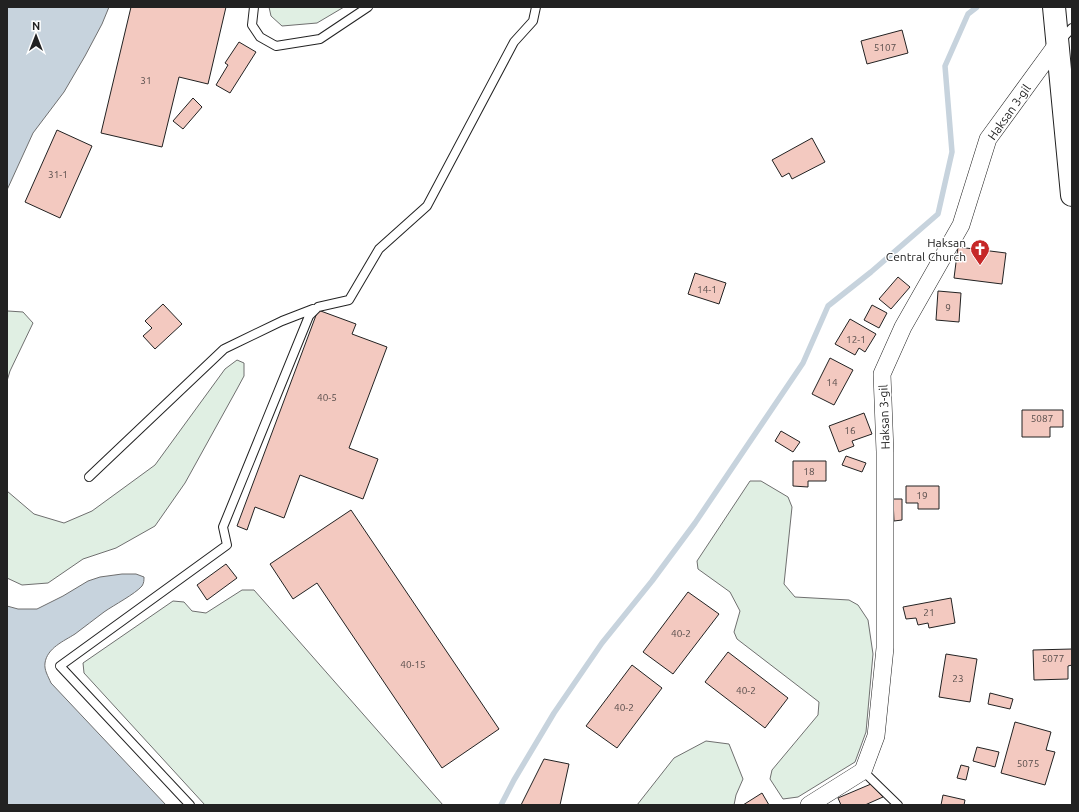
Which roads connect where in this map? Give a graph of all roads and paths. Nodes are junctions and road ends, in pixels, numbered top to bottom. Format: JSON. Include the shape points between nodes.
{"nodes":[{"id":1,"x":254,"y":7,"type":"edge"},
{"id":2,"x":368,"y":7,"type":"edge"},
{"id":3,"x":536,"y":7,"type":"edge"},
{"id":4,"x":1054,"y":7,"type":"edge"},
{"id":5,"x":1065,"y":36,"type":"edge"},
{"id":6,"x":1072,"y":195,"type":"edge"},
{"id":7,"x":318,"y":307,"type":"junction"},
{"id":8,"x":89,"y":477,"type":"dead end"},
{"id":9,"x":863,"y":771,"type":"junction"},
{"id":10,"x":190,"y":805,"type":"edge"},
{"id":11,"x":809,"y":805,"type":"edge"},
{"id":12,"x":898,"y":805,"type":"edge"}],
"edges":[{"from":1,"to":2,"type":"lane","via":[[252,25],[260,37],[276,46],[320,39]]},
{"from":3,"to":7,"type":"lane","via":[[533,21],[514,42],[427,206],[379,249],[349,300]]},
{"from":4,"to":5,"type":"main road"},
{"from":5,"to":6,"type":"main road"},
{"from":5,"to":9,"type":"street","name":"Haksan 3-gil","via":[[988,139],[961,225],[903,327],[882,374],[885,452],[885,648],[876,736]]},
{"from":7,"to":8,"type":"lane","via":[[224,349]]},
{"from":7,"to":10,"type":"lane","via":[[309,316],[223,527],[227,545],[60,666]]},
{"from":9,"to":11,"type":"street"},
{"from":9,"to":12,"type":"lane"}]}
